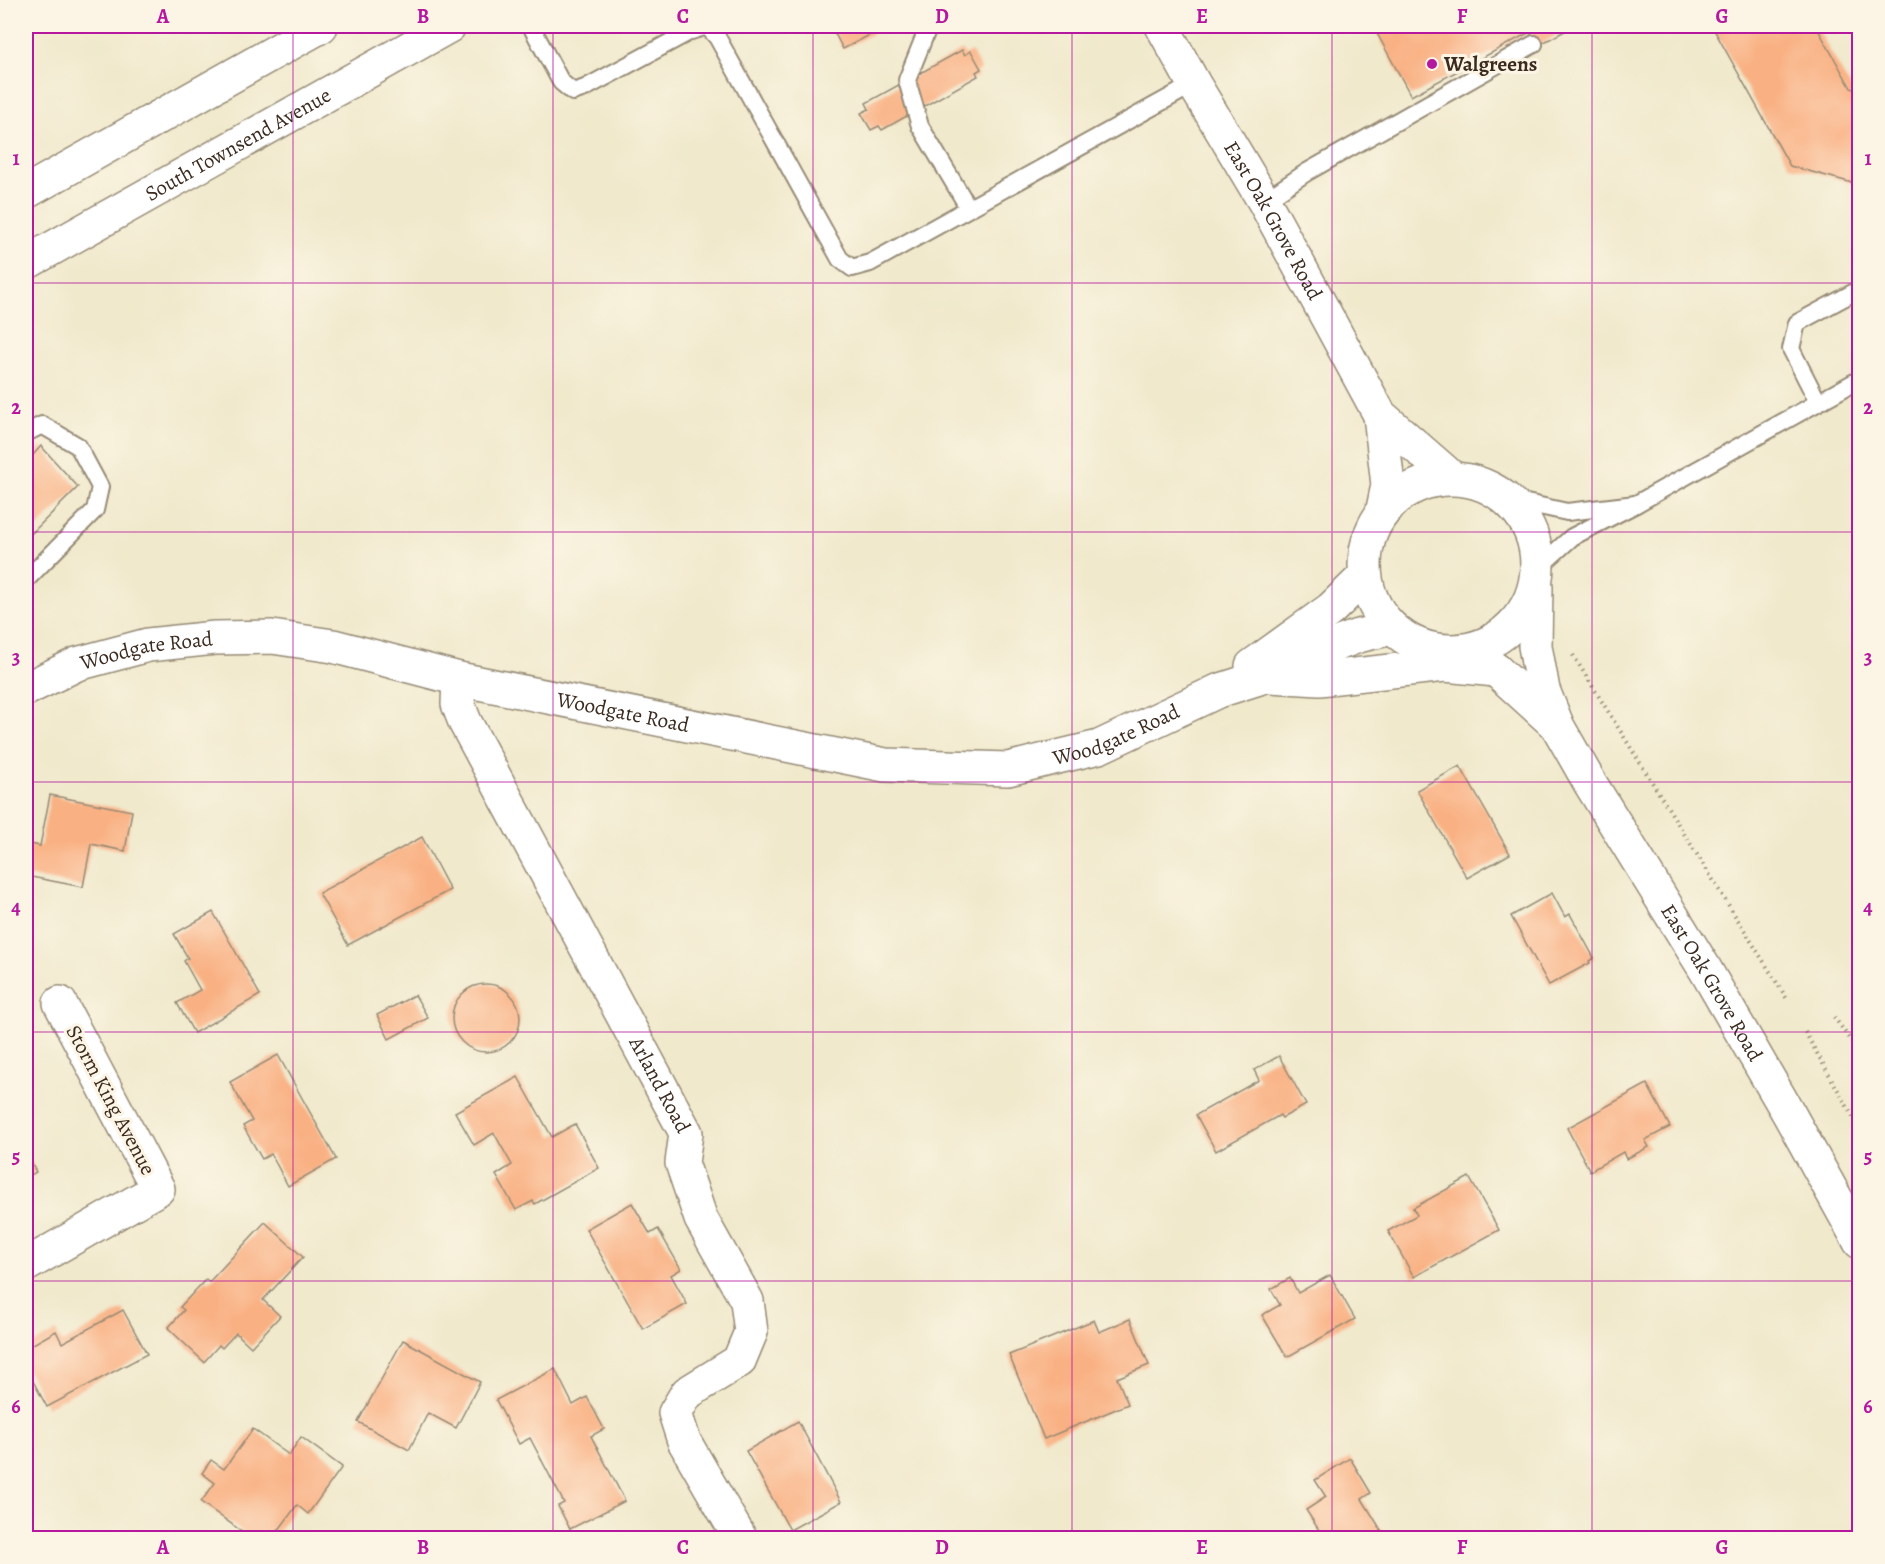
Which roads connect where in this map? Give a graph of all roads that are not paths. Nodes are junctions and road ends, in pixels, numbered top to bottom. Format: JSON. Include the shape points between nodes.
{"nodes":[{"id":1,"x":321,"y":26,"type":"edge"},
{"id":2,"x":449,"y":26,"type":"edge"},
{"id":3,"x":531,"y":26,"type":"edge"},
{"id":4,"x":935,"y":26,"type":"edge"},
{"id":5,"x":1162,"y":26,"type":"edge"},
{"id":6,"x":1534,"y":44,"type":"dead end"},
{"id":7,"x":1194,"y":84,"type":"junction"},
{"id":8,"x":26,"y":192,"type":"edge"},
{"id":9,"x":1264,"y":201,"type":"junction"},
{"id":10,"x":968,"y":207,"type":"junction"},
{"id":11,"x":26,"y":263,"type":"edge"},
{"id":12,"x":1860,"y":289,"type":"edge"},
{"id":13,"x":1860,"y":378,"type":"edge"},
{"id":14,"x":1818,"y":402,"type":"junction"},
{"id":15,"x":1380,"y":415,"type":"junction"},
{"id":16,"x":26,"y":433,"type":"edge"},
{"id":17,"x":1450,"y":476,"type":"junction"},
{"id":18,"x":1508,"y":499,"type":"junction"},
{"id":19,"x":1636,"y":504,"type":"junction"},
{"id":20,"x":1383,"y":509,"type":"junction"},
{"id":21,"x":1365,"y":576,"type":"junction"},
{"id":22,"x":1538,"y":577,"type":"junction"},
{"id":23,"x":26,"y":580,"type":"edge"},
{"id":24,"x":1392,"y":628,"type":"junction"},
{"id":25,"x":1483,"y":660,"type":"junction"},
{"id":26,"x":1265,"y":676,"type":"junction"},
{"id":27,"x":459,"y":679,"type":"junction"},
{"id":28,"x":26,"y":689,"type":"edge"},
{"id":29,"x":1218,"y":691,"type":"junction"},
{"id":30,"x":1558,"y":727,"type":"junction"},
{"id":31,"x":60,"y":1004,"type":"dead end"},
{"id":32,"x":1860,"y":1242,"type":"edge"},
{"id":33,"x":26,"y":1264,"type":"edge"},
{"id":34,"x":740,"y":1539,"type":"edge"}],
"edges":[{"from":1,"to":8,"type":"main road"},
{"from":2,"to":11,"type":"main road","name":"South Townsend Avenue"},
{"from":3,"to":10,"type":"lane","via":[[561,82],[573,92],[707,26],[717,37],[840,259],[852,268],[870,263]]},
{"from":4,"to":10,"type":"lane","via":[[927,30],[907,80],[920,126]]},
{"from":5,"to":7,"type":"main road","name":"East Oak Grove Road"},
{"from":6,"to":9,"type":"lane","via":[[1307,172]]},
{"from":7,"to":9,"type":"main road","name":"East Oak Grove Road"},
{"from":7,"to":10,"type":"lane"},
{"from":9,"to":15,"type":"main road","name":"East Oak Grove Road"},
{"from":12,"to":14,"type":"lane","via":[[1797,324],[1791,349]]},
{"from":13,"to":14,"type":"lane"},
{"from":14,"to":19,"type":"lane"},
{"from":15,"to":17,"type":"main road","name":"East Oak Grove Road"},
{"from":15,"to":20,"type":"main road","name":"East Oak Grove Road","via":[[1388,485]]},
{"from":16,"to":23,"type":"lane","via":[[42,425],[78,446],[100,487],[95,510]]},
{"from":17,"to":18,"type":"main road","via":[[1479,481]]},
{"from":17,"to":20,"type":"main road","via":[[1400,493]]},
{"from":18,"to":19,"type":"lane","via":[[1567,512]]},
{"from":18,"to":22,"type":"main road","via":[[1532,538]]},
{"from":19,"to":22,"type":"lane","via":[[1572,537]]},
{"from":20,"to":21,"type":"main road","via":[[1371,529],[1365,552]]},
{"from":21,"to":24,"type":"main road","via":[[1372,598]]},
{"from":21,"to":29,"type":"main road","name":"Woodgate Road","via":[[1331,609]]},
{"from":22,"to":25,"type":"main road","via":[[1528,606]]},
{"from":22,"to":30,"type":"main road","name":"East Oak Grove Road","via":[[1535,646],[1543,690]]},
{"from":24,"to":25,"type":"main road","via":[[1424,646]]},
{"from":24,"to":26,"type":"main road","name":"Woodgate Road","via":[[1335,644]]},
{"from":25,"to":26,"type":"main road","name":"Woodgate Road","via":[[1319,679]]},
{"from":25,"to":30,"type":"main road","name":"East Oak Grove Road"},
{"from":26,"to":29,"type":"main road","name":"Woodgate Road"},
{"from":27,"to":28,"type":"main road","name":"Woodgate Road","via":[[333,645],[272,637],[215,638],[116,652],[77,664]]},
{"from":27,"to":29,"type":"main road","name":"Woodgate Road","via":[[885,765],[1008,769],[1100,747]]},
{"from":27,"to":34,"type":"main road","name":"Arland Road","via":[[458,704],[465,722],[686,1133],[682,1163],[701,1219],[747,1301],[751,1332],[739,1361],[687,1393],[675,1413],[684,1441]]},
{"from":30,"to":32,"type":"main road","name":"East Oak Grove Road","via":[[1705,969]]},
{"from":31,"to":33,"type":"main road","name":"Storm King Avenue","via":[[158,1190]]}]}
